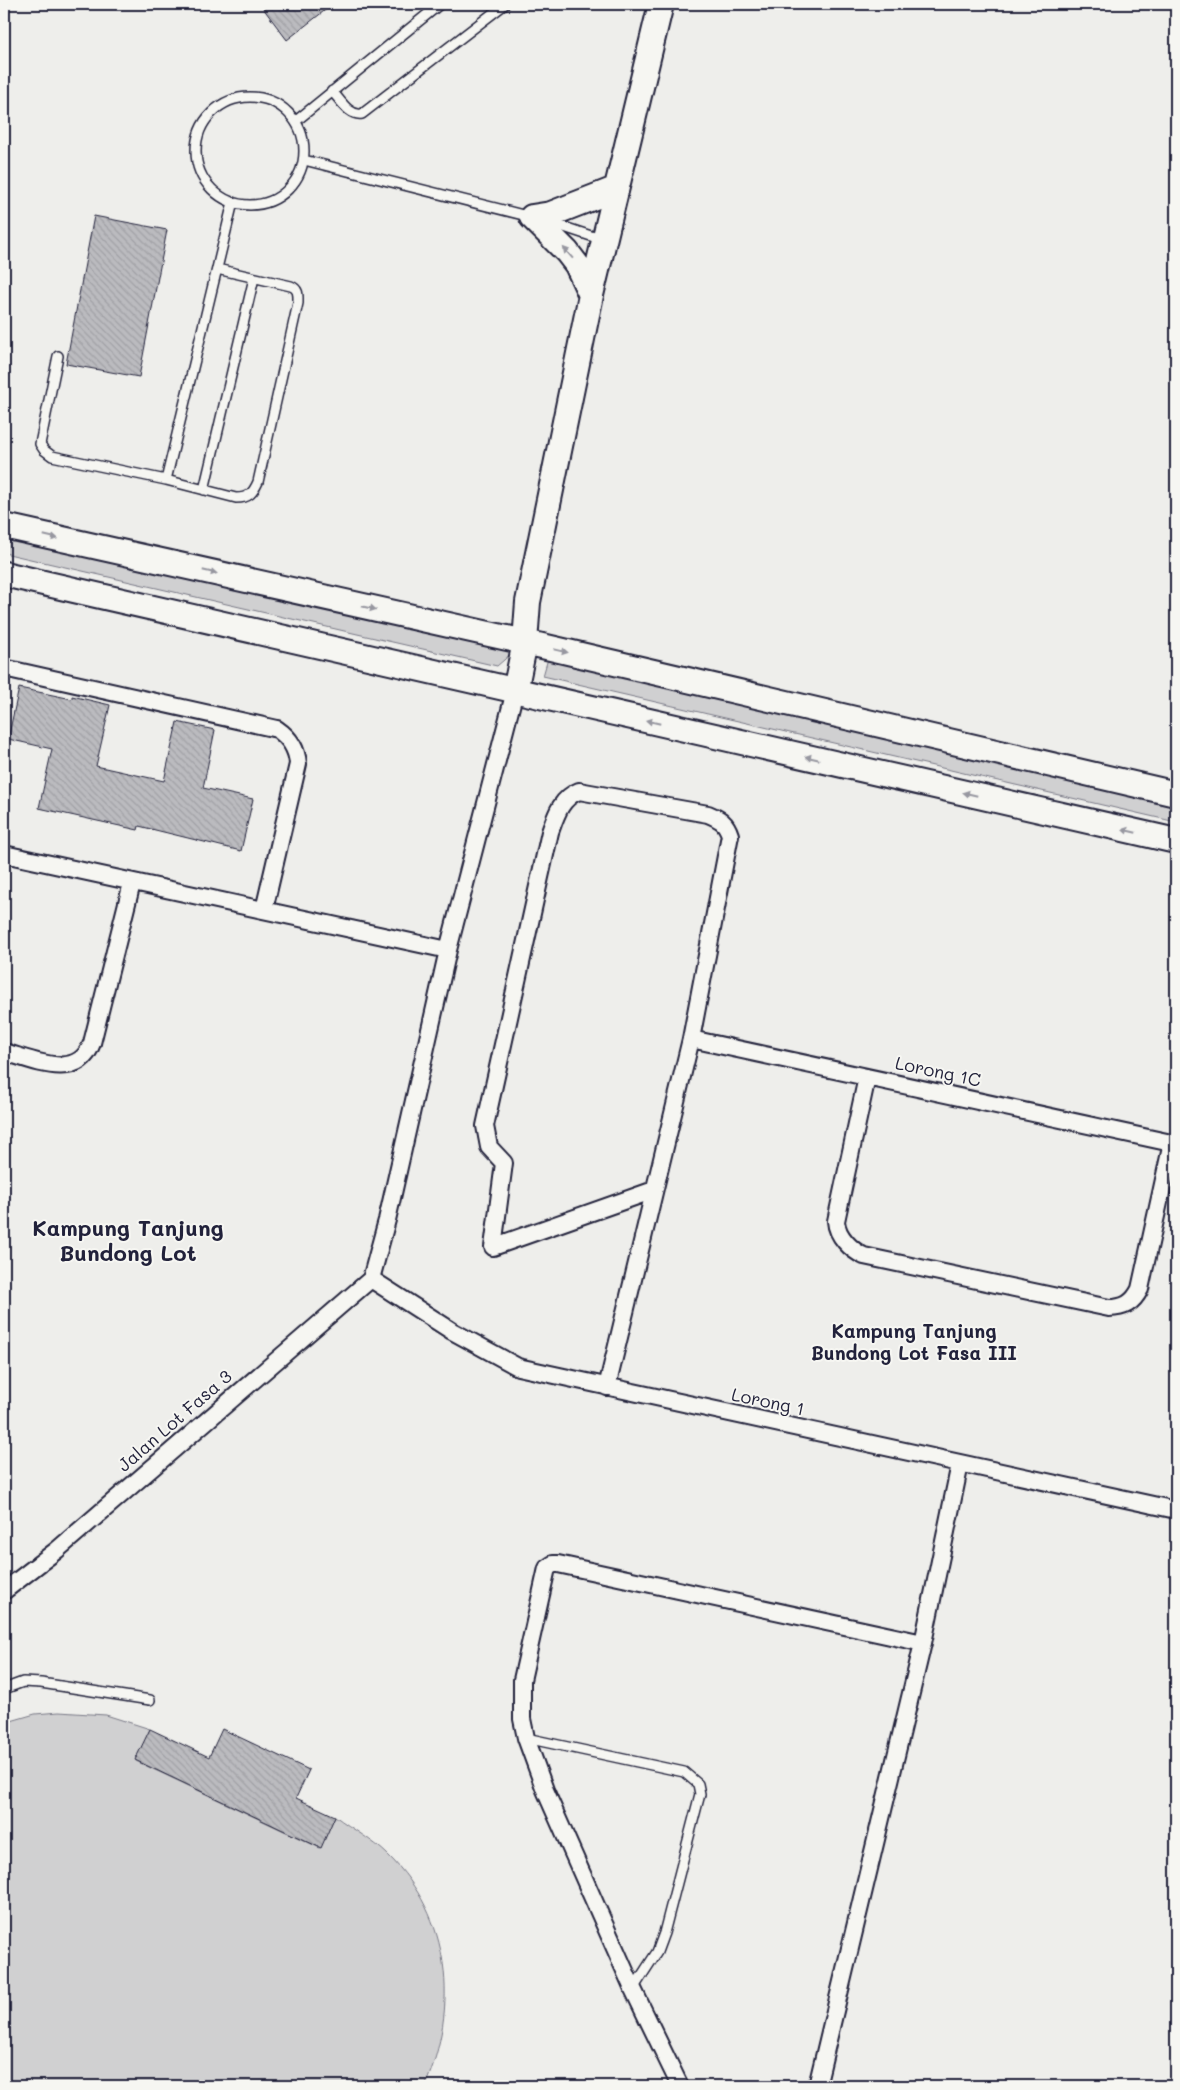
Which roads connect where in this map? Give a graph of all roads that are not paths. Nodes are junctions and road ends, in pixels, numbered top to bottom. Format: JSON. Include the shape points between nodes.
{"nodes":[{"id":1,"x":440,"y":4,"type":"edge"},
{"id":2,"x":505,"y":4,"type":"edge"},
{"id":3,"x":661,"y":4,"type":"edge"},
{"id":4,"x":332,"y":91,"type":"junction"},
{"id":5,"x":296,"y":121,"type":"junction"},
{"id":6,"x":304,"y":160,"type":"junction"},
{"id":7,"x":615,"y":189,"type":"junction"},
{"id":8,"x":233,"y":202,"type":"junction"},
{"id":9,"x":532,"y":217,"type":"junction"},
{"id":10,"x":604,"y":240,"type":"junction"},
{"id":11,"x":217,"y":269,"type":"junction"},
{"id":12,"x":254,"y":278,"type":"junction"},
{"id":13,"x":591,"y":295,"type":"junction"},
{"id":14,"x":58,"y":356,"type":"dead end"},
{"id":15,"x":166,"y":480,"type":"junction"},
{"id":16,"x":204,"y":490,"type":"junction"},
{"id":17,"x":4,"y":526,"type":"edge"},
{"id":18,"x":4,"y":574,"type":"edge"},
{"id":19,"x":525,"y":642,"type":"junction"},
{"id":20,"x":4,"y":668,"type":"edge"},
{"id":21,"x":515,"y":691,"type":"junction"},
{"id":22,"x":1176,"y":794,"type":"edge"},
{"id":23,"x":1176,"y":842,"type":"edge"},
{"id":24,"x":4,"y":854,"type":"edge"},
{"id":25,"x":132,"y":882,"type":"junction"},
{"id":26,"x":264,"y":910,"type":"junction"},
{"id":27,"x":448,"y":950,"type":"junction"},
{"id":28,"x":691,"y":1039,"type":"junction"},
{"id":29,"x":4,"y":1052,"type":"edge"},
{"id":30,"x":867,"y":1077,"type":"junction"},
{"id":31,"x":1174,"y":1144,"type":"edge"},
{"id":32,"x":654,"y":1190,"type":"junction"},
{"id":33,"x":371,"y":1279,"type":"junction"},
{"id":34,"x":607,"y":1387,"type":"junction"},
{"id":35,"x":960,"y":1464,"type":"junction"},
{"id":36,"x":1176,"y":1510,"type":"edge"},
{"id":37,"x":4,"y":1591,"type":"edge"},
{"id":38,"x":922,"y":1643,"type":"junction"},
{"id":39,"x":4,"y":1689,"type":"edge"},
{"id":40,"x":150,"y":1700,"type":"dead end"},
{"id":41,"x":526,"y":1738,"type":"junction"},
{"id":42,"x":633,"y":1989,"type":"junction"},
{"id":43,"x":680,"y":2086,"type":"edge"},
{"id":44,"x":817,"y":2086,"type":"edge"}],
"edges":[{"from":1,"to":4,"type":"lane"},
{"from":2,"to":4,"type":"lane","via":[[362,114],[350,111]]},
{"from":3,"to":7,"type":"main road"},
{"from":4,"to":5,"type":"lane"},
{"from":5,"to":6,"type":"lane","via":[[303,136]]},
{"from":5,"to":8,"type":"lane","via":[[276,102],[263,97],[234,98],[210,114],[197,140],[199,169],[215,193]]},
{"from":6,"to":8,"type":"lane","via":[[300,174],[290,188],[276,199],[259,204]]},
{"from":6,"to":9,"type":"lane"},
{"from":7,"to":9,"type":"main road","via":[[551,214]]},
{"from":7,"to":10,"type":"main road"},
{"from":8,"to":11,"type":"lane"},
{"from":9,"to":10,"type":"lane"},
{"from":13,"to":9,"type":"main road","one_way":true,"via":[[577,265]]},
{"from":10,"to":13,"type":"main road"},
{"from":11,"to":12,"type":"lane"},
{"from":11,"to":15,"type":"lane"},
{"from":12,"to":16,"type":"lane"},
{"from":12,"to":16,"type":"lane","via":[[290,286],[298,293],[258,482],[253,493],[246,498]]},
{"from":13,"to":19,"type":"main road","via":[[528,602]]},
{"from":14,"to":15,"type":"lane","via":[[40,444],[44,450],[52,456]]},
{"from":15,"to":16,"type":"lane"},
{"from":17,"to":19,"type":"main road","one_way":true},
{"from":18,"to":21,"type":"main road"},
{"from":19,"to":21,"type":"main road"},
{"from":19,"to":22,"type":"main road","one_way":true},
{"from":20,"to":26,"type":"street","via":[[277,729],[283,733],[294,746],[298,764]]},
{"from":23,"to":21,"type":"main road","one_way":true},
{"from":21,"to":27,"type":"street"},
{"from":24,"to":25,"type":"street"},
{"from":25,"to":26,"type":"street"},
{"from":25,"to":29,"type":"street","via":[[88,1054],[81,1062],[58,1066]]},
{"from":26,"to":27,"type":"street"},
{"from":27,"to":33,"type":"street"},
{"from":28,"to":30,"type":"street","name":"Lorong 1C"},
{"from":28,"to":32,"type":"street"},
{"from":28,"to":32,"type":"street","via":[[730,844],[727,826],[708,814],[579,791],[570,794],[559,809],[550,832],[485,1126],[489,1147],[504,1163],[493,1247]]},
{"from":30,"to":31,"type":"street","name":"Lorong 1C"},
{"from":30,"to":31,"type":"street","via":[[836,1221],[845,1241],[859,1254],[874,1258],[1109,1308],[1124,1307],[1140,1289]]},
{"from":32,"to":34,"type":"street"},
{"from":33,"to":34,"type":"street","name":"Lorong 1","via":[[452,1332],[518,1367]]},
{"from":33,"to":37,"type":"street","name":"Jalan Lot Fasa 3","via":[[57,1550]]},
{"from":34,"to":35,"type":"street","name":"Lorong 1"},
{"from":35,"to":36,"type":"street","name":"Lorong 1"},
{"from":35,"to":38,"type":"street"},
{"from":38,"to":41,"type":"street","via":[[553,1564],[546,1571],[522,1680],[522,1719]]},
{"from":38,"to":44,"type":"street"},
{"from":39,"to":40,"type":"lane","via":[[23,1682],[41,1683]]},
{"from":41,"to":42,"type":"street"},
{"from":41,"to":42,"type":"lane","via":[[684,1772],[694,1778],[700,1788],[664,1933],[657,1952]]},
{"from":42,"to":43,"type":"street"}]}
